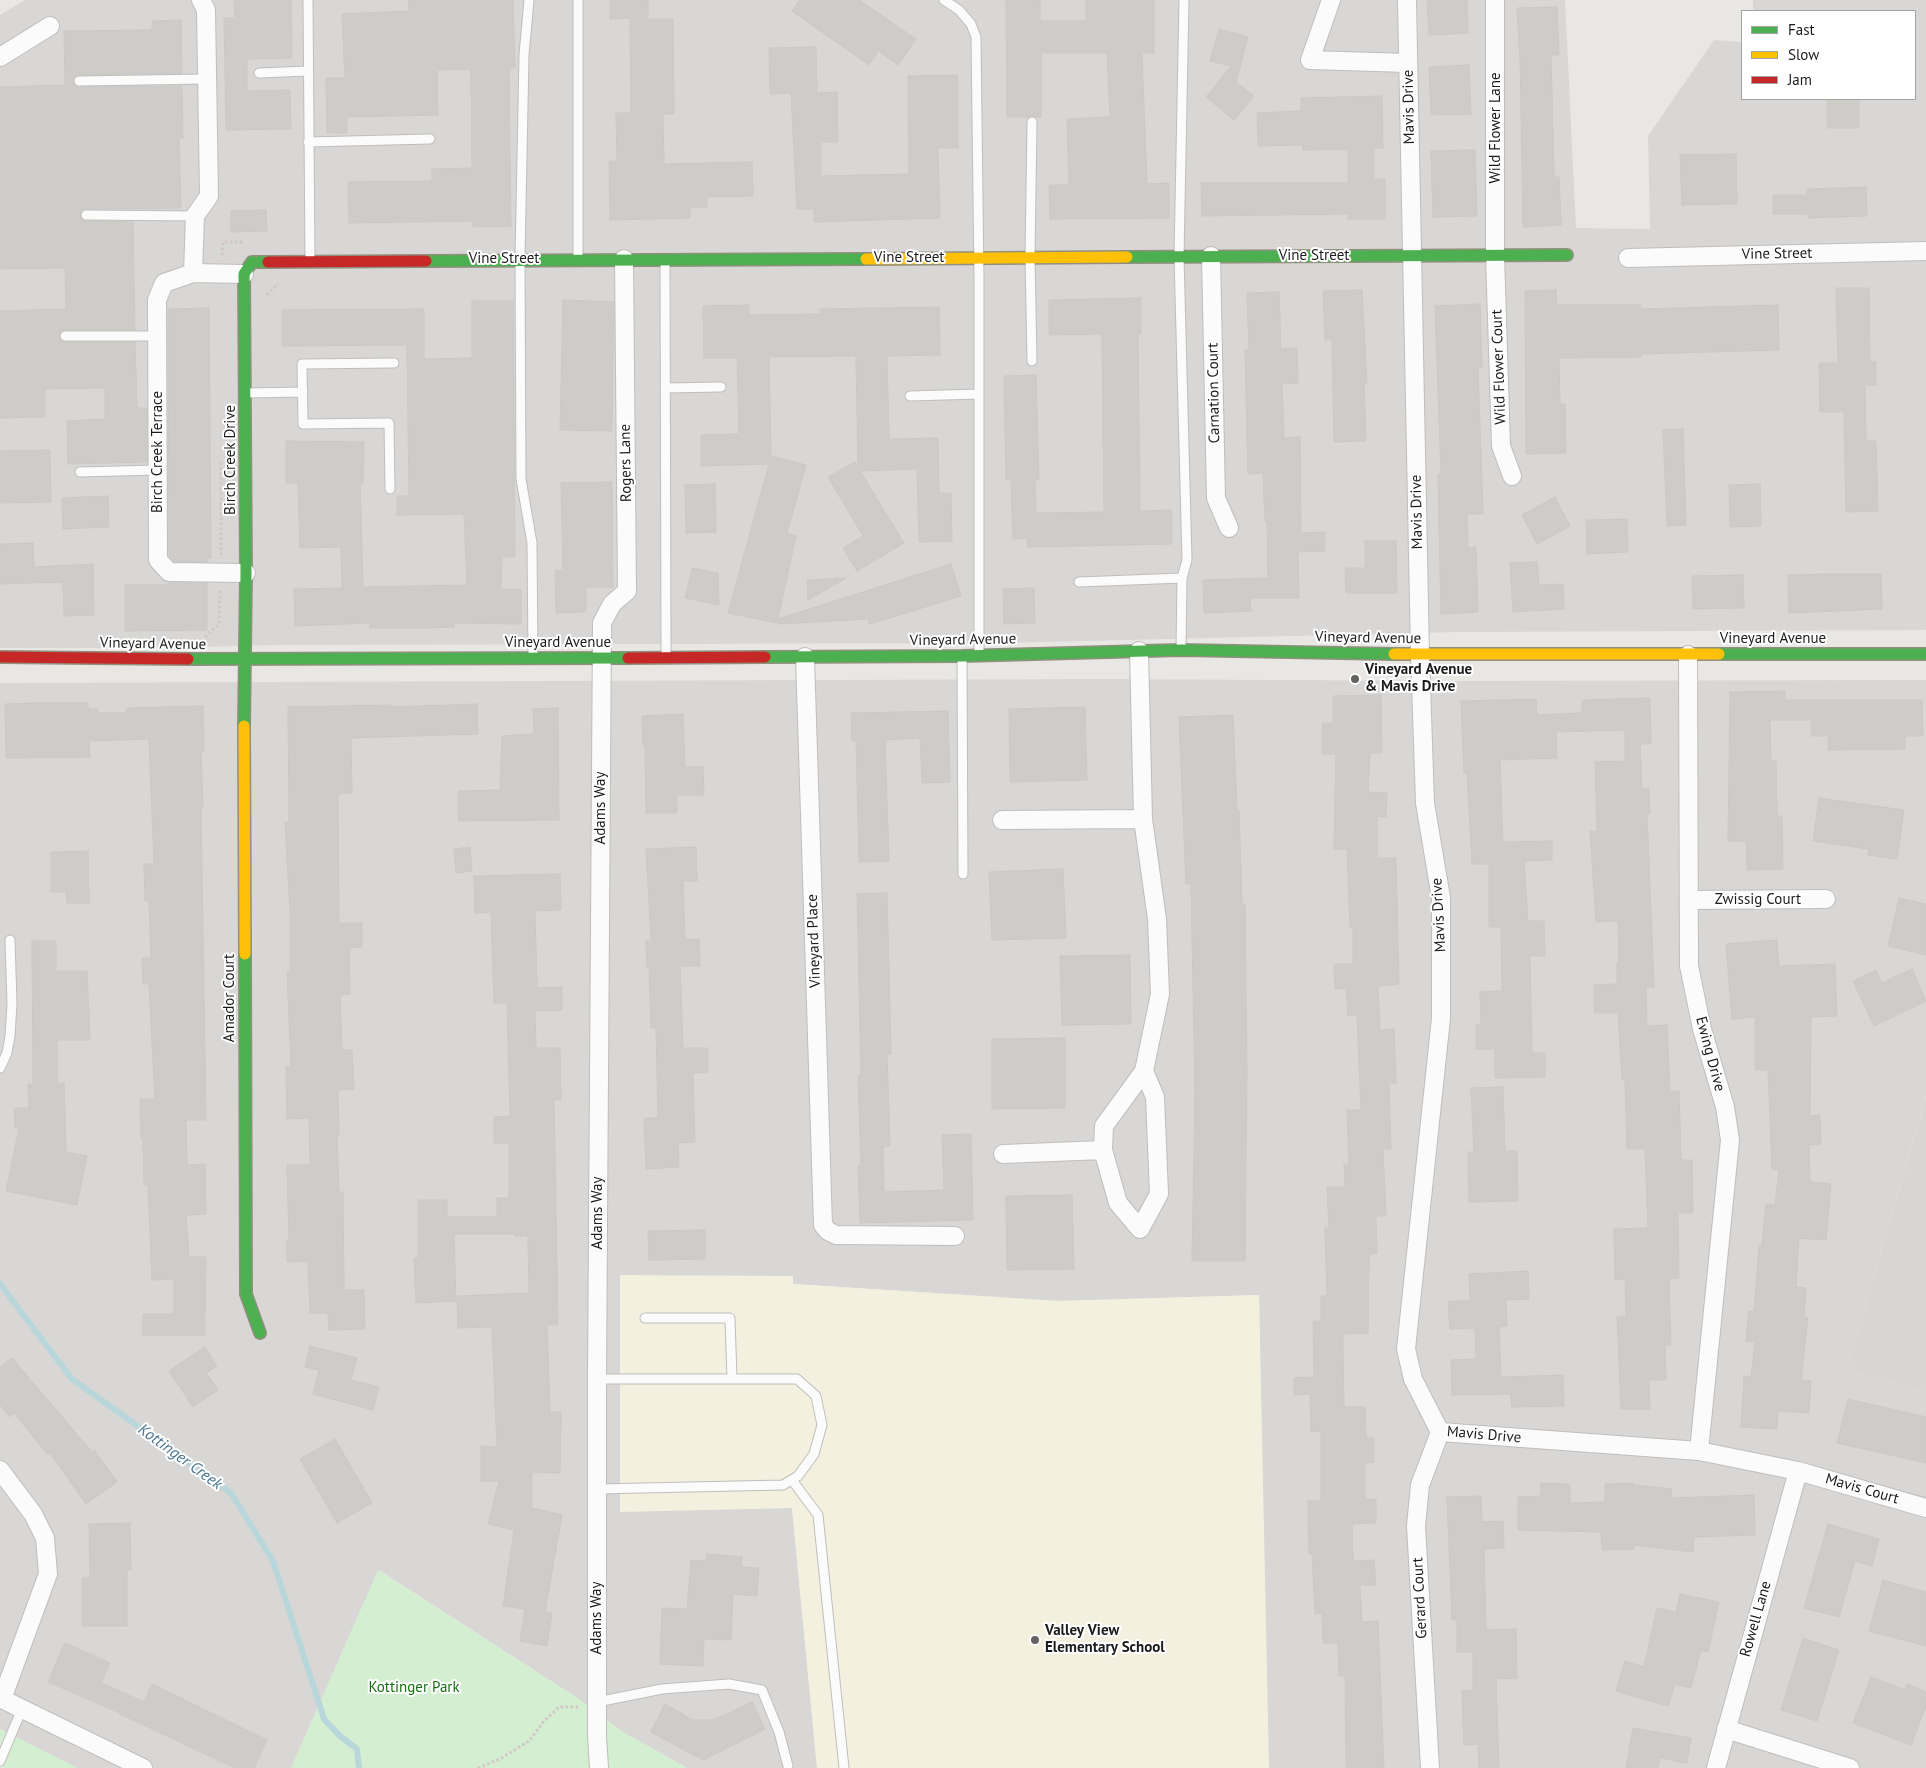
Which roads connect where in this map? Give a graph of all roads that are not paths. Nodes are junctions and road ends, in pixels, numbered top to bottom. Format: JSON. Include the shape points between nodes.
{"nodes":[{"id":1,"x":201,"y":0,"type":"edge"},
{"id":2,"x":308,"y":0,"type":"edge"},
{"id":3,"x":529,"y":0,"type":"edge"},
{"id":4,"x":578,"y":0,"type":"edge"},
{"id":5,"x":944,"y":0,"type":"edge"},
{"id":6,"x":1184,"y":0,"type":"edge"},
{"id":7,"x":1331,"y":0,"type":"edge"},
{"id":8,"x":1407,"y":0,"type":"edge"},
{"id":9,"x":1496,"y":0,"type":"edge"},
{"id":10,"x":50,"y":26,"type":"dead end"},
{"id":11,"x":0,"y":57,"type":"edge"},
{"id":12,"x":1408,"y":63,"type":"junction"},
{"id":13,"x":308,"y":71,"type":"junction"},
{"id":14,"x":259,"y":73,"type":"dead end"},
{"id":15,"x":207,"y":79,"type":"junction"},
{"id":16,"x":79,"y":81,"type":"dead end"},
{"id":17,"x":1032,"y":122,"type":"dead end"},
{"id":18,"x":430,"y":139,"type":"dead end"},
{"id":19,"x":308,"y":142,"type":"junction"},
{"id":20,"x":86,"y":215,"type":"dead end"},
{"id":21,"x":194,"y":216,"type":"junction"},
{"id":22,"x":1926,"y":251,"type":"edge"},
{"id":23,"x":1495,"y":255,"type":"junction"},
{"id":24,"x":1567,"y":255,"type":"dead end"},
{"id":25,"x":1179,"y":256,"type":"junction"},
{"id":26,"x":1211,"y":256,"type":"junction"},
{"id":27,"x":1411,"y":256,"type":"junction"},
{"id":28,"x":979,"y":257,"type":"junction"},
{"id":29,"x":1030,"y":257,"type":"junction"},
{"id":30,"x":665,"y":258,"type":"junction"},
{"id":31,"x":1628,"y":258,"type":"dead end"},
{"id":32,"x":520,"y":259,"type":"junction"},
{"id":33,"x":578,"y":259,"type":"junction"},
{"id":34,"x":624,"y":259,"type":"junction"},
{"id":35,"x":310,"y":260,"type":"junction"},
{"id":36,"x":248,"y":268,"type":"junction"},
{"id":37,"x":193,"y":273,"type":"junction"},
{"id":38,"x":65,"y":336,"type":"dead end"},
{"id":39,"x":157,"y":336,"type":"junction"},
{"id":40,"x":1032,"y":361,"type":"dead end"},
{"id":41,"x":394,"y":363,"type":"dead end"},
{"id":42,"x":721,"y":387,"type":"dead end"},
{"id":43,"x":665,"y":388,"type":"junction"},
{"id":44,"x":303,"y":392,"type":"junction"},
{"id":45,"x":246,"y":393,"type":"junction"},
{"id":46,"x":979,"y":394,"type":"junction"},
{"id":47,"x":910,"y":396,"type":"dead end"},
{"id":48,"x":158,"y":470,"type":"junction"},
{"id":49,"x":80,"y":472,"type":"dead end"},
{"id":50,"x":1512,"y":476,"type":"dead end"},
{"id":51,"x":390,"y":489,"type":"dead end"},
{"id":52,"x":1229,"y":528,"type":"dead end"},
{"id":53,"x":246,"y":573,"type":"junction"},
{"id":54,"x":1182,"y":578,"type":"junction"},
{"id":55,"x":1079,"y":582,"type":"dead end"},
{"id":56,"x":1181,"y":650,"type":"junction"},
{"id":57,"x":1139,"y":651,"type":"junction"},
{"id":58,"x":1420,"y":654,"type":"junction"},
{"id":59,"x":1926,"y":654,"type":"edge"},
{"id":60,"x":980,"y":655,"type":"junction"},
{"id":61,"x":1688,"y":655,"type":"junction"},
{"id":62,"x":962,"y":656,"type":"junction"},
{"id":63,"x":0,"y":657,"type":"edge"},
{"id":64,"x":805,"y":657,"type":"junction"},
{"id":65,"x":533,"y":658,"type":"junction"},
{"id":66,"x":602,"y":658,"type":"junction"},
{"id":67,"x":666,"y":658,"type":"junction"},
{"id":68,"x":244,"y":660,"type":"junction"},
{"id":69,"x":1143,"y":819,"type":"junction"},
{"id":70,"x":1002,"y":820,"type":"dead end"},
{"id":71,"x":963,"y":874,"type":"dead end"},
{"id":72,"x":1826,"y":899,"type":"dead end"},
{"id":73,"x":1689,"y":900,"type":"junction"},
{"id":74,"x":10,"y":940,"type":"dead end"},
{"id":75,"x":0,"y":1068,"type":"edge"},
{"id":76,"x":1144,"y":1071,"type":"junction"},
{"id":77,"x":1102,"y":1150,"type":"junction"},
{"id":78,"x":1003,"y":1154,"type":"dead end"},
{"id":79,"x":956,"y":1236,"type":"dead end"},
{"id":80,"x":645,"y":1318,"type":"dead end"},
{"id":81,"x":260,"y":1333,"type":"dead end"},
{"id":82,"x":597,"y":1379,"type":"junction"},
{"id":83,"x":732,"y":1379,"type":"junction"},
{"id":84,"x":1440,"y":1432,"type":"junction"},
{"id":85,"x":1700,"y":1451,"type":"junction"},
{"id":86,"x":0,"y":1470,"type":"edge"},
{"id":87,"x":1798,"y":1471,"type":"junction"},
{"id":88,"x":792,"y":1480,"type":"junction"},
{"id":89,"x":597,"y":1489,"type":"junction"},
{"id":90,"x":1926,"y":1508,"type":"edge"},
{"id":91,"x":1,"y":1699,"type":"edge"},
{"id":92,"x":22,"y":1709,"type":"junction"},
{"id":93,"x":597,"y":1709,"type":"junction"},
{"id":94,"x":1726,"y":1729,"type":"junction"},
{"id":95,"x":0,"y":1761,"type":"edge"},
{"id":96,"x":788,"y":1766,"type":"dead end"},
{"id":97,"x":143,"y":1768,"type":"edge"},
{"id":98,"x":599,"y":1768,"type":"edge"},
{"id":99,"x":844,"y":1768,"type":"edge"},
{"id":100,"x":1430,"y":1768,"type":"edge"},
{"id":101,"x":1716,"y":1768,"type":"edge"},
{"id":102,"x":1850,"y":1768,"type":"edge"}],
"edges":[{"from":1,"to":15,"type":"street","via":[[206,10]]},
{"from":2,"to":13,"type":"lane"},
{"from":3,"to":32,"type":"lane","via":[[524,65]]},
{"from":4,"to":33,"type":"lane"},
{"from":5,"to":28,"type":"lane","via":[[959,10],[971,24],[976,37]]},
{"from":6,"to":25,"type":"lane"},
{"from":7,"to":12,"type":"street","via":[[1310,60]]},
{"from":8,"to":12,"type":"street","name":"Mavis Drive"},
{"from":9,"to":23,"type":"street","name":"Wild Flower Lane"},
{"from":10,"to":11,"type":"street"},
{"from":12,"to":27,"type":"street","name":"Mavis Drive"},
{"from":13,"to":14,"type":"lane"},
{"from":13,"to":19,"type":"lane"},
{"from":15,"to":16,"type":"lane"},
{"from":15,"to":21,"type":"street","via":[[209,196]]},
{"from":17,"to":29,"type":"lane"},
{"from":18,"to":19,"type":"lane"},
{"from":19,"to":35,"type":"lane"},
{"from":20,"to":21,"type":"lane"},
{"from":21,"to":37,"type":"street"},
{"from":22,"to":31,"type":"street","name":"Vine Street"},
{"from":23,"to":24,"type":"street","name":"Vine Street"},
{"from":23,"to":27,"type":"street","name":"Vine Street"},
{"from":23,"to":50,"type":"street","name":"Wild Flower Court","via":[[1501,446]]},
{"from":25,"to":26,"type":"street","name":"Vine Street"},
{"from":25,"to":29,"type":"street","name":"Vine Street"},
{"from":25,"to":54,"type":"lane","via":[[1187,560]]},
{"from":26,"to":27,"type":"street","name":"Vine Street"},
{"from":26,"to":52,"type":"street","name":"Carnation Court","via":[[1216,498]]},
{"from":27,"to":58,"type":"street","name":"Mavis Drive"},
{"from":28,"to":29,"type":"street","name":"Vine Street"},
{"from":28,"to":30,"type":"street","name":"Vine Street"},
{"from":28,"to":46,"type":"lane"},
{"from":29,"to":40,"type":"lane"},
{"from":30,"to":34,"type":"street","name":"Vine Street"},
{"from":30,"to":43,"type":"lane"},
{"from":32,"to":33,"type":"street","name":"Vine Street"},
{"from":32,"to":35,"type":"street","name":"Vine Street"},
{"from":32,"to":65,"type":"lane","via":[[521,479],[532,543]]},
{"from":33,"to":34,"type":"street","name":"Vine Street"},
{"from":34,"to":66,"type":"street","name":"Rogers Lane","via":[[627,590],[612,604],[602,623]]},
{"from":35,"to":36,"type":"street","name":"Vine Street"},
{"from":36,"to":37,"type":"street","name":"Birch Creek Terrace","via":[[222,273]]},
{"from":36,"to":45,"type":"street","name":"Birch Creek Drive"},
{"from":37,"to":39,"type":"street","name":"Birch Creek Terrace","via":[[164,283],[157,300]]},
{"from":38,"to":39,"type":"lane"},
{"from":39,"to":48,"type":"street","name":"Birch Creek Terrace"},
{"from":41,"to":44,"type":"lane","via":[[302,364]]},
{"from":42,"to":43,"type":"lane"},
{"from":43,"to":67,"type":"lane"},
{"from":44,"to":45,"type":"lane"},
{"from":44,"to":51,"type":"lane","via":[[303,424],[389,423]]},
{"from":45,"to":53,"type":"street","name":"Birch Creek Drive"},
{"from":46,"to":47,"type":"lane"},
{"from":46,"to":60,"type":"lane"},
{"from":48,"to":49,"type":"lane"},
{"from":48,"to":53,"type":"street","name":"Birch Creek Terrace","via":[[158,560],[169,572]]},
{"from":53,"to":68,"type":"street","name":"Birch Creek Drive"},
{"from":54,"to":55,"type":"lane"},
{"from":54,"to":56,"type":"lane"},
{"from":56,"to":57,"type":"street","name":"Vineyard Avenue"},
{"from":56,"to":58,"type":"street","name":"Vineyard Avenue"},
{"from":57,"to":60,"type":"street","name":"Vineyard Avenue"},
{"from":57,"to":69,"type":"street"},
{"from":58,"to":61,"type":"street","name":"Vineyard Avenue"},
{"from":58,"to":84,"type":"street","name":"Mavis Drive","via":[[1425,803],[1441,898],[1441,1018],[1406,1350],[1413,1379]]},
{"from":59,"to":61,"type":"street","name":"Vineyard Avenue"},
{"from":60,"to":62,"type":"street","name":"Vineyard Avenue"},
{"from":61,"to":73,"type":"street","name":"Ewing Drive"},
{"from":62,"to":64,"type":"street","name":"Vineyard Avenue"},
{"from":62,"to":71,"type":"lane"},
{"from":63,"to":68,"type":"street","name":"Vineyard Avenue"},
{"from":64,"to":67,"type":"street","name":"Vineyard Avenue"},
{"from":64,"to":79,"type":"street","name":"Vineyard Place","via":[[823,1225],[836,1235]]},
{"from":65,"to":66,"type":"street","name":"Vineyard Avenue"},
{"from":65,"to":68,"type":"street","name":"Vineyard Avenue"},
{"from":66,"to":67,"type":"street","name":"Vineyard Avenue"},
{"from":66,"to":82,"type":"street","name":"Adams Way"},
{"from":68,"to":81,"type":"street","name":"Amador Court","via":[[246,1294]]},
{"from":69,"to":70,"type":"street"},
{"from":69,"to":76,"type":"street","via":[[1156,919],[1160,994]]},
{"from":72,"to":73,"type":"street","name":"Zwissig Court"},
{"from":73,"to":85,"type":"street","name":"Ewing Drive","via":[[1689,966],[1702,1029],[1725,1106],[1730,1140]]},
{"from":74,"to":75,"type":"lane","via":[[10,1036]]},
{"from":76,"to":77,"type":"street","via":[[1104,1126]]},
{"from":76,"to":77,"type":"street","via":[[1154,1097],[1159,1194],[1140,1229],[1118,1203]]},
{"from":77,"to":78,"type":"street"},
{"from":80,"to":83,"type":"lane","via":[[730,1318]]},
{"from":82,"to":83,"type":"lane"},
{"from":82,"to":89,"type":"street","name":"Adams Way"},
{"from":83,"to":88,"type":"lane","via":[[797,1379],[816,1396],[822,1424],[814,1454]]},
{"from":84,"to":85,"type":"street","name":"Mavis Drive"},
{"from":84,"to":100,"type":"street","name":"Gerard Court","via":[[1420,1485],[1416,1526]]},
{"from":85,"to":87,"type":"street","name":"Mavis Drive"},
{"from":86,"to":91,"type":"street","via":[[33,1514],[45,1538],[48,1574]]},
{"from":87,"to":90,"type":"street","name":"Mavis Court"},
{"from":87,"to":94,"type":"street","name":"Rowell Lane"},
{"from":88,"to":89,"type":"lane","via":[[778,1486]]},
{"from":88,"to":99,"type":"lane","via":[[818,1515]]},
{"from":89,"to":93,"type":"street","name":"Adams Way"},
{"from":91,"to":92,"type":"street"},
{"from":92,"to":95,"type":"lane"},
{"from":92,"to":97,"type":"street"},
{"from":93,"to":96,"type":"lane","via":[[672,1688],[729,1684],[762,1690],[780,1732]]},
{"from":93,"to":98,"type":"street","name":"Adams Way"},
{"from":94,"to":101,"type":"street","name":"Rowell Lane"},
{"from":94,"to":102,"type":"street"}]}
